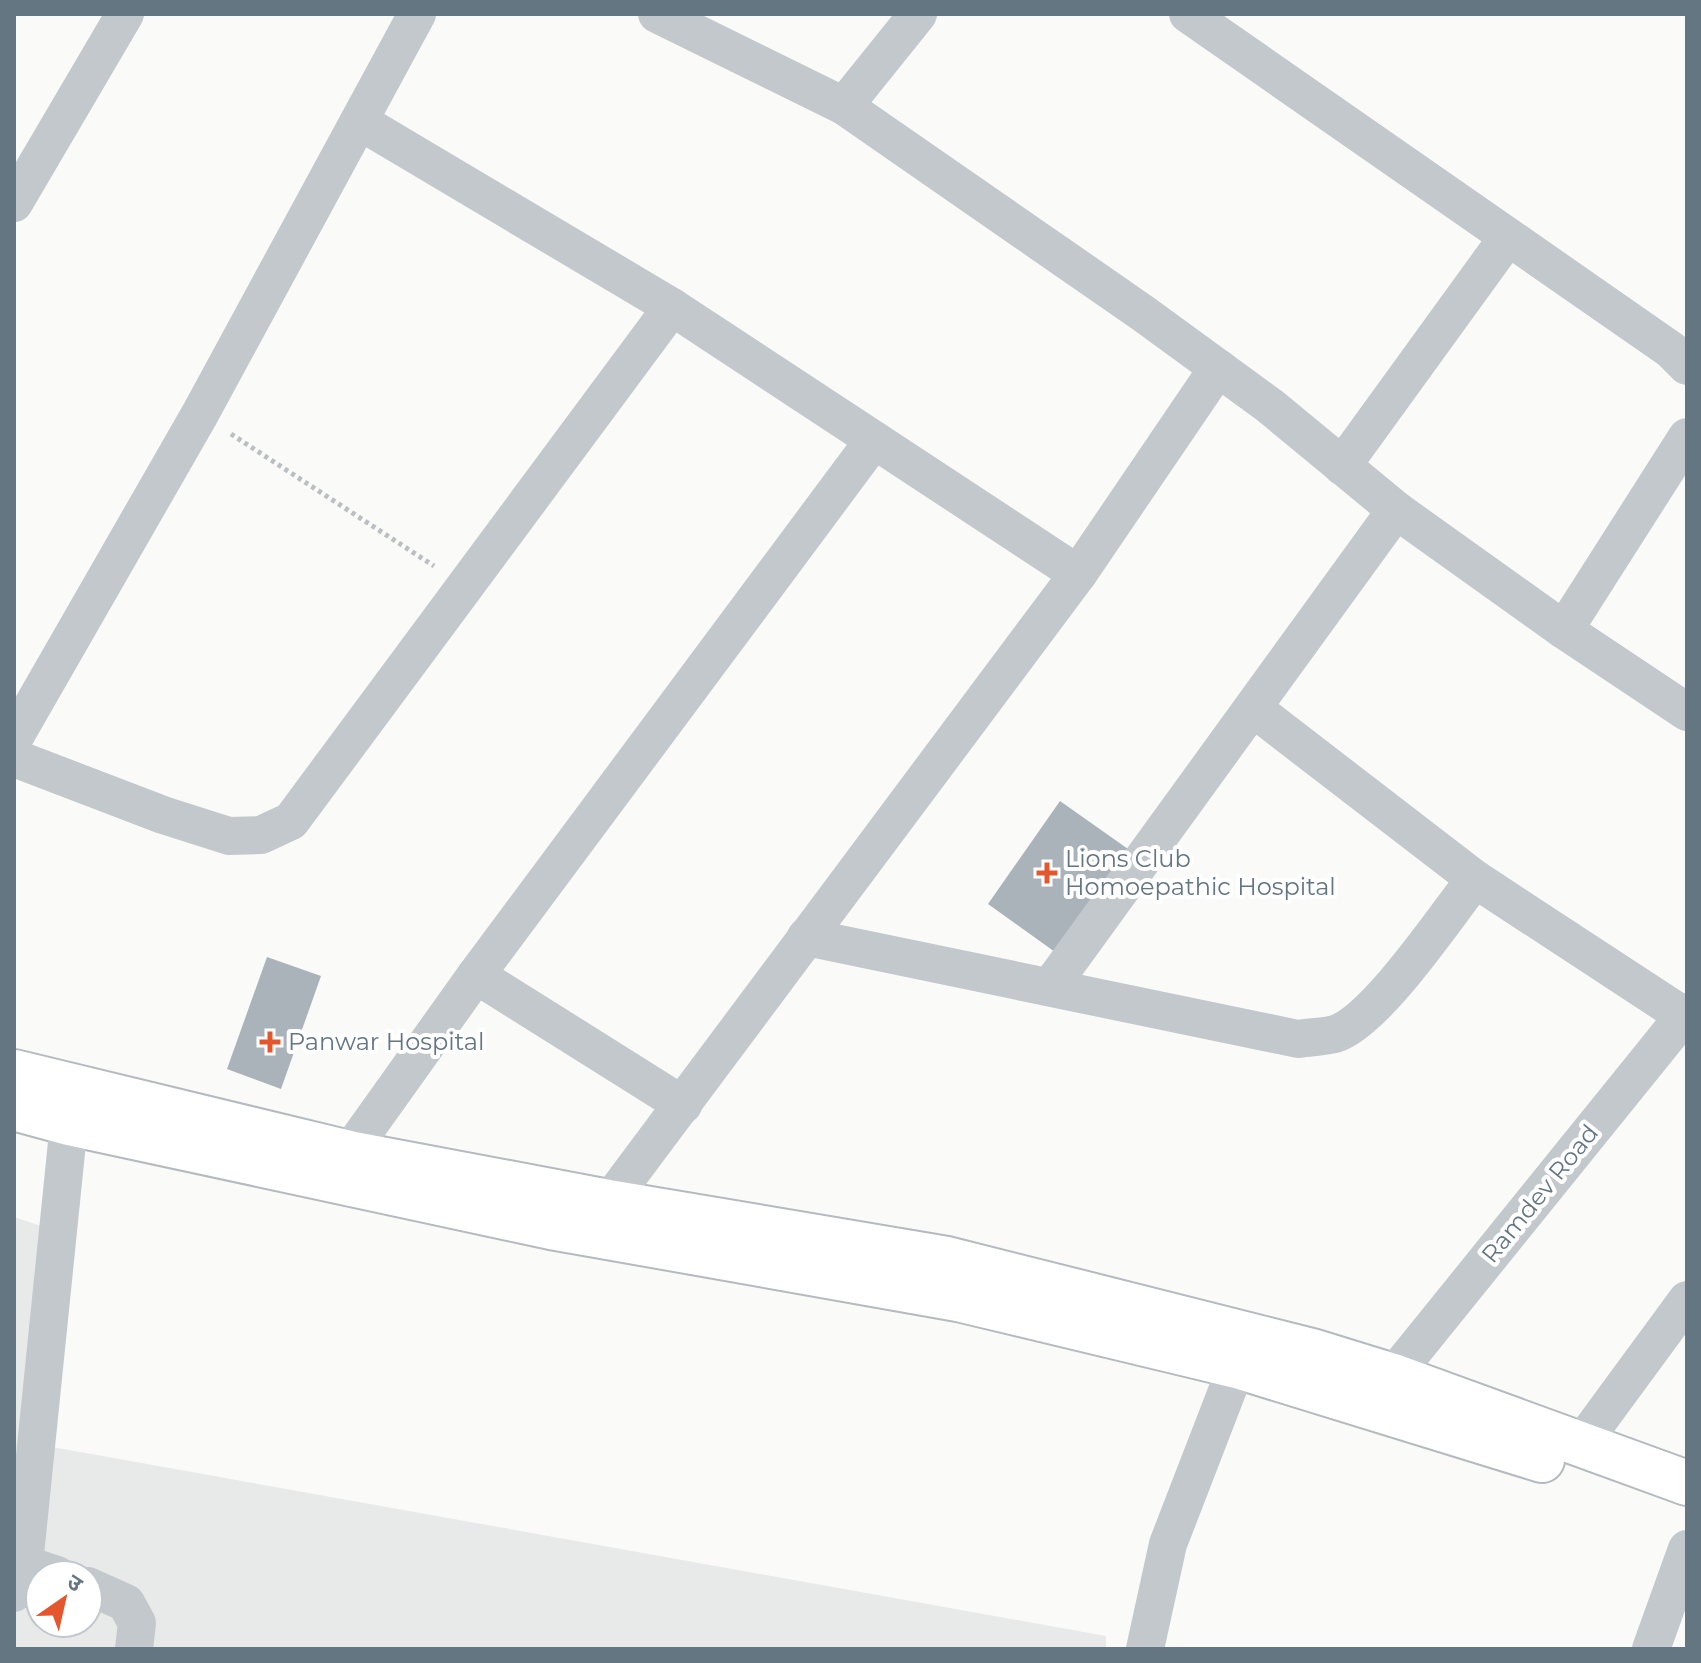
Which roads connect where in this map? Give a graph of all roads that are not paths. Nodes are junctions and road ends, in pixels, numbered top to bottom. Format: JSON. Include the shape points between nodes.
{"nodes":[{"id":1,"x":125,"y":14,"type":"edge"},
{"id":2,"x":417,"y":14,"type":"edge"},
{"id":3,"x":657,"y":14,"type":"edge"},
{"id":4,"x":918,"y":14,"type":"edge"},
{"id":5,"x":1188,"y":14,"type":"edge"},
{"id":6,"x":844,"y":106,"type":"junction"},
{"id":7,"x":359,"y":121,"type":"junction"},
{"id":8,"x":14,"y":203,"type":"edge"},
{"id":9,"x":1508,"y":237,"type":"junction"},
{"id":10,"x":672,"y":307,"type":"junction"},
{"id":11,"x":1687,"y":366,"type":"edge"},
{"id":12,"x":1218,"y":368,"type":"junction"},
{"id":13,"x":1687,"y":437,"type":"edge"},
{"id":14,"x":874,"y":440,"type":"junction"},
{"id":15,"x":1342,"y":466,"type":"junction"},
{"id":16,"x":1396,"y":510,"type":"junction"},
{"id":17,"x":1078,"y":574,"type":"junction"},
{"id":18,"x":1564,"y":630,"type":"junction"},
{"id":19,"x":1254,"y":709,"type":"junction"},
{"id":20,"x":1687,"y":712,"type":"edge"},
{"id":21,"x":14,"y":738,"type":"edge"},
{"id":22,"x":14,"y":758,"type":"edge"},
{"id":23,"x":1475,"y":879,"type":"junction"},
{"id":24,"x":806,"y":937,"type":"junction"},
{"id":25,"x":476,"y":975,"type":"junction"},
{"id":26,"x":1050,"y":987,"type":"junction"},
{"id":27,"x":1686,"y":1014,"type":"edge"},
{"id":28,"x":14,"y":1072,"type":"edge"},
{"id":29,"x":683,"y":1105,"type":"junction"},
{"id":30,"x":14,"y":1108,"type":"edge"},
{"id":31,"x":69,"y":1123,"type":"junction"},
{"id":32,"x":349,"y":1153,"type":"junction"},
{"id":33,"x":609,"y":1202,"type":"junction"},
{"id":34,"x":1687,"y":1300,"type":"edge"},
{"id":35,"x":1243,"y":1350,"type":"junction"},
{"id":36,"x":1393,"y":1376,"type":"junction"},
{"id":37,"x":1582,"y":1443,"type":"junction"},
{"id":38,"x":1687,"y":1483,"type":"edge"},
{"id":39,"x":1687,"y":1514,"type":"edge"},
{"id":40,"x":1687,"y":1549,"type":"edge"},
{"id":41,"x":33,"y":1559,"type":"edge"},
{"id":42,"x":104,"y":1593,"type":"edge"},
{"id":43,"x":1664,"y":1644,"type":"edge"},
{"id":44,"x":134,"y":1649,"type":"edge"},
{"id":45,"x":1145,"y":1649,"type":"edge"}],
"edges":[{"from":1,"to":8,"type":"street"},
{"from":2,"to":7,"type":"street"},
{"from":3,"to":6,"type":"street"},
{"from":4,"to":6,"type":"street"},
{"from":5,"to":9,"type":"street"},
{"from":6,"to":12,"type":"street"},
{"from":7,"to":10,"type":"street"},
{"from":7,"to":21,"type":"street","via":[[200,414]]},
{"from":9,"to":11,"type":"street"},
{"from":9,"to":15,"type":"street"},
{"from":10,"to":14,"type":"street"},
{"from":10,"to":22,"type":"street","via":[[291,821],[261,835],[229,836]]},
{"from":12,"to":15,"type":"street"},
{"from":12,"to":17,"type":"street"},
{"from":13,"to":18,"type":"street"},
{"from":14,"to":17,"type":"street"},
{"from":14,"to":25,"type":"street"},
{"from":15,"to":16,"type":"street"},
{"from":16,"to":18,"type":"street"},
{"from":16,"to":19,"type":"street"},
{"from":17,"to":24,"type":"street"},
{"from":18,"to":20,"type":"street"},
{"from":19,"to":23,"type":"street"},
{"from":19,"to":26,"type":"street"},
{"from":23,"to":26,"type":"street","via":[[1394,984],[1366,1015],[1336,1033],[1298,1039]]},
{"from":23,"to":27,"type":"street"},
{"from":24,"to":26,"type":"street"},
{"from":24,"to":29,"type":"street"},
{"from":25,"to":29,"type":"street"},
{"from":25,"to":32,"type":"street"},
{"from":27,"to":36,"type":"street","name":"Ramdev Road"},
{"from":28,"to":32,"type":"main road"},
{"from":29,"to":33,"type":"street"},
{"from":30,"to":31,"type":"main road"},
{"from":31,"to":35,"type":"main road","via":[[551,1227]]},
{"from":31,"to":41,"type":"street"},
{"from":32,"to":33,"type":"main road"},
{"from":33,"to":35,"type":"main road","via":[[947,1259]]},
{"from":34,"to":37,"type":"street"},
{"from":35,"to":36,"type":"main road"},
{"from":35,"to":39,"type":"main road"},
{"from":35,"to":45,"type":"street","via":[[1168,1544]]},
{"from":36,"to":37,"type":"main road"},
{"from":37,"to":38,"type":"main road"},
{"from":40,"to":43,"type":"street"},
{"from":42,"to":44,"type":"street","via":[[126,1603],[137,1623]]}]}
